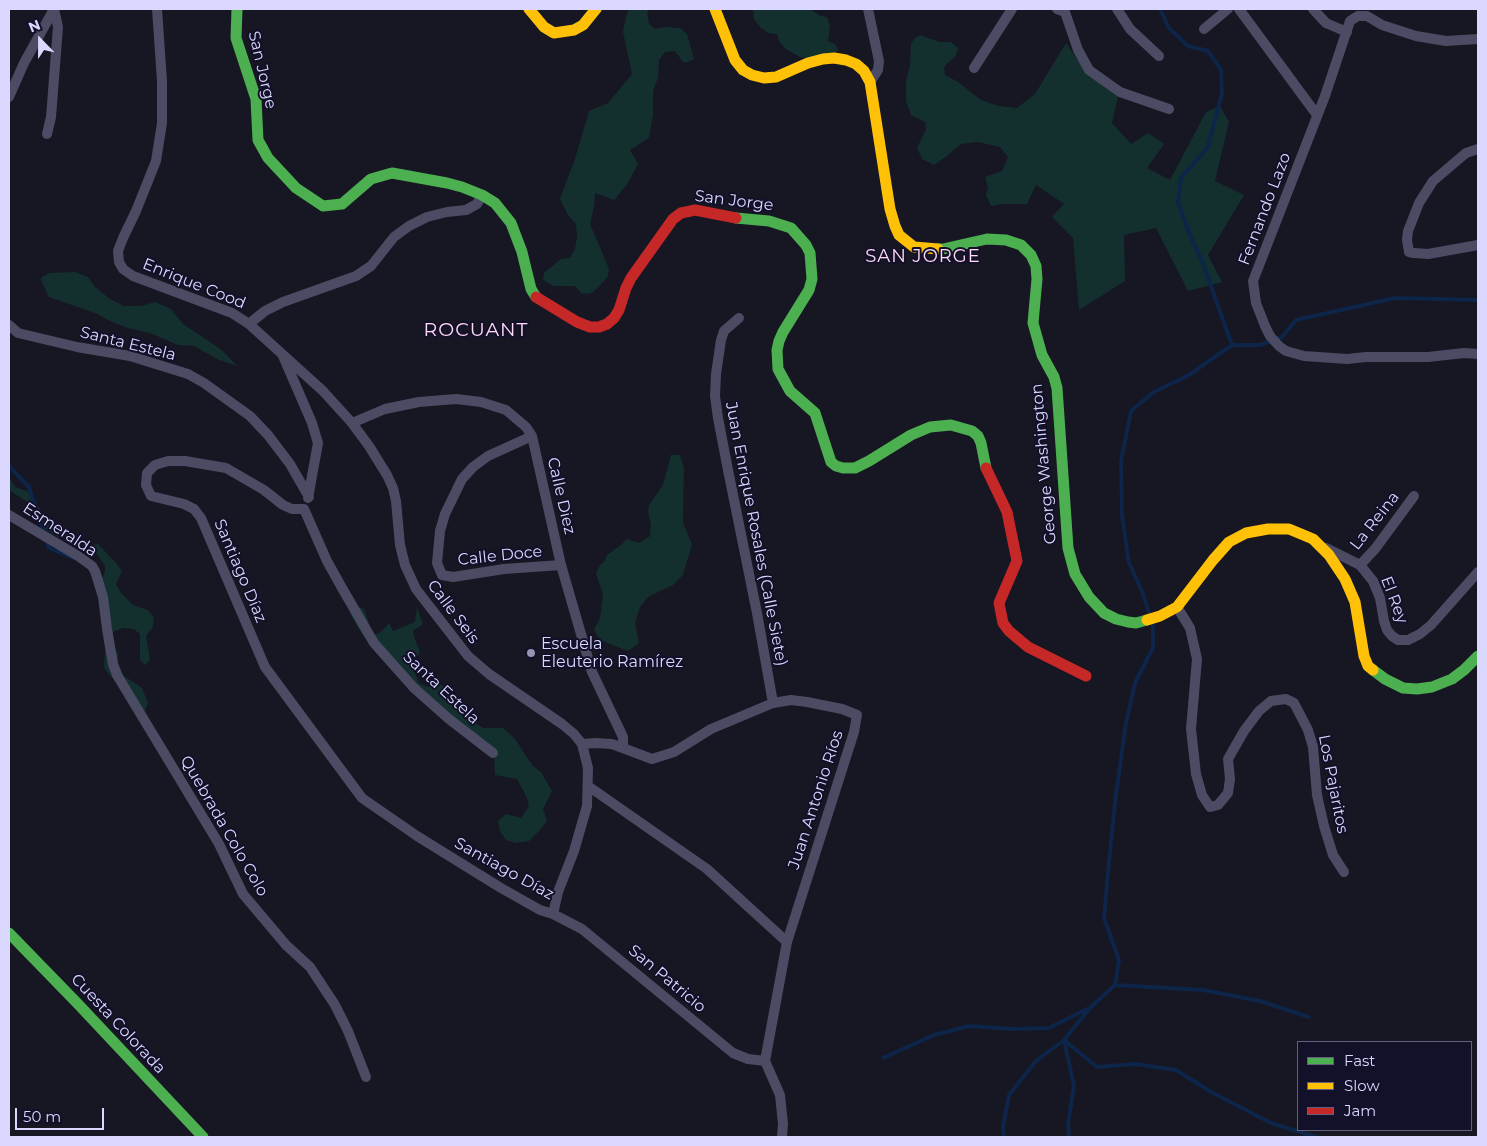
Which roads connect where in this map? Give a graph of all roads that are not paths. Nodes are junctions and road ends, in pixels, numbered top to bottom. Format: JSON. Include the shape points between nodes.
{"nodes":[{"id":1,"x":54,"y":9,"type":"edge"},
{"id":2,"x":157,"y":9,"type":"edge"},
{"id":3,"x":238,"y":9,"type":"edge"},
{"id":4,"x":530,"y":9,"type":"edge"},
{"id":5,"x":596,"y":9,"type":"edge"},
{"id":6,"x":715,"y":9,"type":"edge"},
{"id":7,"x":868,"y":9,"type":"edge"},
{"id":8,"x":1012,"y":9,"type":"edge"},
{"id":9,"x":1057,"y":9,"type":"edge"},
{"id":10,"x":1117,"y":9,"type":"edge"},
{"id":11,"x":1228,"y":9,"type":"edge"},
{"id":12,"x":1239,"y":9,"type":"edge"},
{"id":13,"x":1314,"y":9,"type":"edge"},
{"id":14,"x":1366,"y":12,"type":"edge"},
{"id":15,"x":1204,"y":29,"type":"dead end"},
{"id":16,"x":1347,"y":32,"type":"junction"},
{"id":17,"x":1478,"y":39,"type":"edge"},
{"id":18,"x":1159,"y":56,"type":"dead end"},
{"id":19,"x":974,"y":68,"type":"dead end"},
{"id":20,"x":870,"y":82,"type":"junction"},
{"id":21,"x":9,"y":97,"type":"edge"},
{"id":22,"x":1169,"y":110,"type":"dead end"},
{"id":23,"x":1317,"y":115,"type":"junction"},
{"id":24,"x":47,"y":134,"type":"dead end"},
{"id":25,"x":1478,"y":150,"type":"edge"},
{"id":26,"x":482,"y":195,"type":"junction"},
{"id":27,"x":1478,"y":245,"type":"edge"},
{"id":28,"x":739,"y":318,"type":"dead end"},
{"id":29,"x":250,"y":324,"type":"junction"},
{"id":30,"x":9,"y":325,"type":"edge"},
{"id":31,"x":281,"y":353,"type":"junction"},
{"id":32,"x":1478,"y":354,"type":"edge"},
{"id":33,"x":352,"y":423,"type":"junction"},
{"id":34,"x":532,"y":436,"type":"junction"},
{"id":35,"x":1414,"y":496,"type":"dead end"},
{"id":36,"x":309,"y":497,"type":"junction"},
{"id":37,"x":304,"y":509,"type":"junction"},
{"id":38,"x":9,"y":514,"type":"edge"},
{"id":39,"x":1320,"y":546,"type":"junction"},
{"id":40,"x":1360,"y":565,"type":"junction"},
{"id":41,"x":561,"y":566,"type":"junction"},
{"id":42,"x":95,"y":571,"type":"joint"},
{"id":43,"x":1478,"y":572,"type":"edge"},
{"id":44,"x":1177,"y":607,"type":"junction"},
{"id":45,"x":1478,"y":656,"type":"edge"},
{"id":46,"x":1086,"y":676,"type":"dead end"},
{"id":47,"x":772,"y":704,"type":"junction"},
{"id":48,"x":582,"y":744,"type":"junction"},
{"id":49,"x":623,"y":748,"type":"junction"},
{"id":50,"x":493,"y":753,"type":"dead end"},
{"id":51,"x":588,"y":786,"type":"junction"},
{"id":52,"x":1344,"y":872,"type":"dead end"},
{"id":53,"x":553,"y":914,"type":"junction"},
{"id":54,"x":9,"y":933,"type":"edge"},
{"id":55,"x":787,"y":942,"type":"junction"},
{"id":56,"x":765,"y":1061,"type":"junction"},
{"id":57,"x":366,"y":1077,"type":"dead end"},
{"id":58,"x":203,"y":1137,"type":"edge"},
{"id":59,"x":782,"y":1137,"type":"edge"}],
"edges":[{"from":1,"to":21,"type":"street"},
{"from":1,"to":24,"type":"street","via":[[58,27]]},
{"from":2,"to":29,"type":"street","name":"Enrique Cood","via":[[162,123],[156,161],[118,251],[119,262],[133,276],[232,313]]},
{"from":3,"to":26,"type":"street","name":"San Jorge","via":[[236,38],[256,99],[258,140],[268,158],[296,188],[323,206],[342,204],[371,179],[392,174],[447,183]]},
{"from":4,"to":5,"type":"street","via":[[544,27],[554,32],[565,32],[583,25]]},
{"from":6,"to":20,"type":"street","via":[[735,60],[752,75],[776,77],[808,63],[834,58],[856,64]]},
{"from":7,"to":20,"type":"street","via":[[879,61],[878,70]]},
{"from":8,"to":19,"type":"street"},
{"from":9,"to":22,"type":"street","via":[[1065,12],[1078,50],[1089,70],[1120,92]]},
{"from":10,"to":18,"type":"street","via":[[1130,29]]},
{"from":11,"to":15,"type":"street"},
{"from":12,"to":23,"type":"street"},
{"from":13,"to":16,"type":"street","via":[[1326,24]]},
{"from":14,"to":16,"type":"street","via":[[1350,21]]},
{"from":14,"to":17,"type":"street","via":[[1382,25],[1416,36],[1446,41]]},
{"from":16,"to":23,"type":"street","name":"Fernando Lazo"},
{"from":20,"to":44,"type":"street","name":"George Washington","via":[[890,209],[899,235],[914,246],[929,248],[987,239],[1006,240],[1021,245],[1036,266],[1038,279],[1033,323],[1042,355],[1057,388],[1068,548],[1075,574],[1088,597],[1104,613],[1136,623]]},
{"from":23,"to":32,"type":"street","name":"Fernando Lazo","via":[[1253,281],[1256,303],[1270,336],[1286,351],[1304,356]]},
{"from":25,"to":27,"type":"street","via":[[1466,153],[1433,181],[1419,203],[1407,240],[1409,252],[1428,254]]},
{"from":26,"to":29,"type":"street","name":"Enrique Cood","via":[[478,204],[466,210],[427,217],[409,226],[394,237],[371,266],[356,276],[283,302]]},
{"from":26,"to":46,"type":"street","name":"San Jorge","via":[[495,202],[511,223],[535,296],[590,327],[599,327],[614,318],[631,278],[664,230],[681,213],[695,210],[770,221],[791,228],[810,254],[812,280],[779,341],[778,369],[790,391],[815,414],[831,462],[843,468],[855,468],[930,427],[951,425],[978,436],[987,472],[1007,512],[1017,561],[999,603],[1004,623],[1028,647]]},
{"from":28,"to":47,"type":"street","name":"Juan Enrique Rosales (Calle Siete)","via":[[724,331],[721,340],[716,396]]},
{"from":29,"to":31,"type":"street","name":"Calle Seis"},
{"from":30,"to":36,"type":"street","name":"Santa Estela","via":[[18,333],[130,356],[188,374],[204,383],[250,416],[268,435]]},
{"from":31,"to":33,"type":"street","name":"Calle Seis"},
{"from":31,"to":36,"type":"street","via":[[318,443]]},
{"from":33,"to":34,"type":"street","via":[[385,409],[456,399],[506,410]]},
{"from":33,"to":48,"type":"street","name":"Calle Seis","via":[[393,488],[400,545],[416,589],[468,656],[562,724]]},
{"from":34,"to":41,"type":"street","name":"Calle Diez"},
{"from":34,"to":41,"type":"street","name":"Calle Doce","via":[[488,456],[462,478],[445,514],[437,563],[442,575],[453,577]]},
{"from":35,"to":40,"type":"street","name":"La Reina"},
{"from":36,"to":37,"type":"street"},
{"from":37,"to":50,"type":"street","name":"Santa Estela","via":[[342,588],[374,643],[414,688]]},
{"from":37,"to":53,"type":"street","name":"Santiago Díaz","via":[[288,507],[226,468],[168,461],[155,465],[147,473],[146,485],[151,496],[184,504],[202,518],[266,667],[362,798],[501,888]]},
{"from":38,"to":42,"type":"street","name":"Esmeralda","via":[[78,556]]},
{"from":39,"to":40,"type":"street","name":"El Rey"},
{"from":39,"to":44,"type":"street","name":"George Washington","via":[[1313,538],[1289,529],[1246,533],[1229,542]]},
{"from":39,"to":45,"type":"street","name":"George Washington","via":[[1339,569],[1355,602],[1368,666],[1385,678],[1403,688],[1432,687],[1452,679]]},
{"from":40,"to":43,"type":"street","name":"El Rey","via":[[1373,581],[1387,630],[1398,640],[1408,640],[1432,625]]},
{"from":41,"to":49,"type":"street","name":"Calle Diez","via":[[592,672],[622,737]]},
{"from":42,"to":57,"type":"street","name":"Quebrada Colo Colo","via":[[117,675],[219,844],[243,894],[286,945],[310,967],[335,1005]]},
{"from":44,"to":52,"type":"street","name":"Los Pajaritos","via":[[1190,628],[1197,659],[1191,728],[1196,774],[1202,795],[1210,807],[1218,805],[1228,793],[1228,759],[1259,711],[1271,701],[1286,699],[1294,703],[1313,747],[1317,795],[1324,826],[1333,855]]},
{"from":47,"to":49,"type":"street","name":"Juan Antonio Ríos","via":[[711,729],[674,752],[652,759]]},
{"from":47,"to":55,"type":"street","name":"Juan Antonio Ríos","via":[[791,700],[807,702],[857,715]]},
{"from":48,"to":49,"type":"street","name":"Juan Antonio Ríos","via":[[612,744]]},
{"from":48,"to":51,"type":"street","via":[[588,768]]},
{"from":51,"to":53,"type":"street","via":[[588,806]]},
{"from":51,"to":55,"type":"street","via":[[706,869]]},
{"from":53,"to":56,"type":"street","name":"San Patricio","via":[[582,929],[733,1053]]},
{"from":54,"to":58,"type":"street","name":"Cuesta Colorada"},
{"from":55,"to":56,"type":"street","name":"Juan Antonio Ríos"},
{"from":56,"to":59,"type":"street","via":[[780,1095],[784,1124]]}]}
